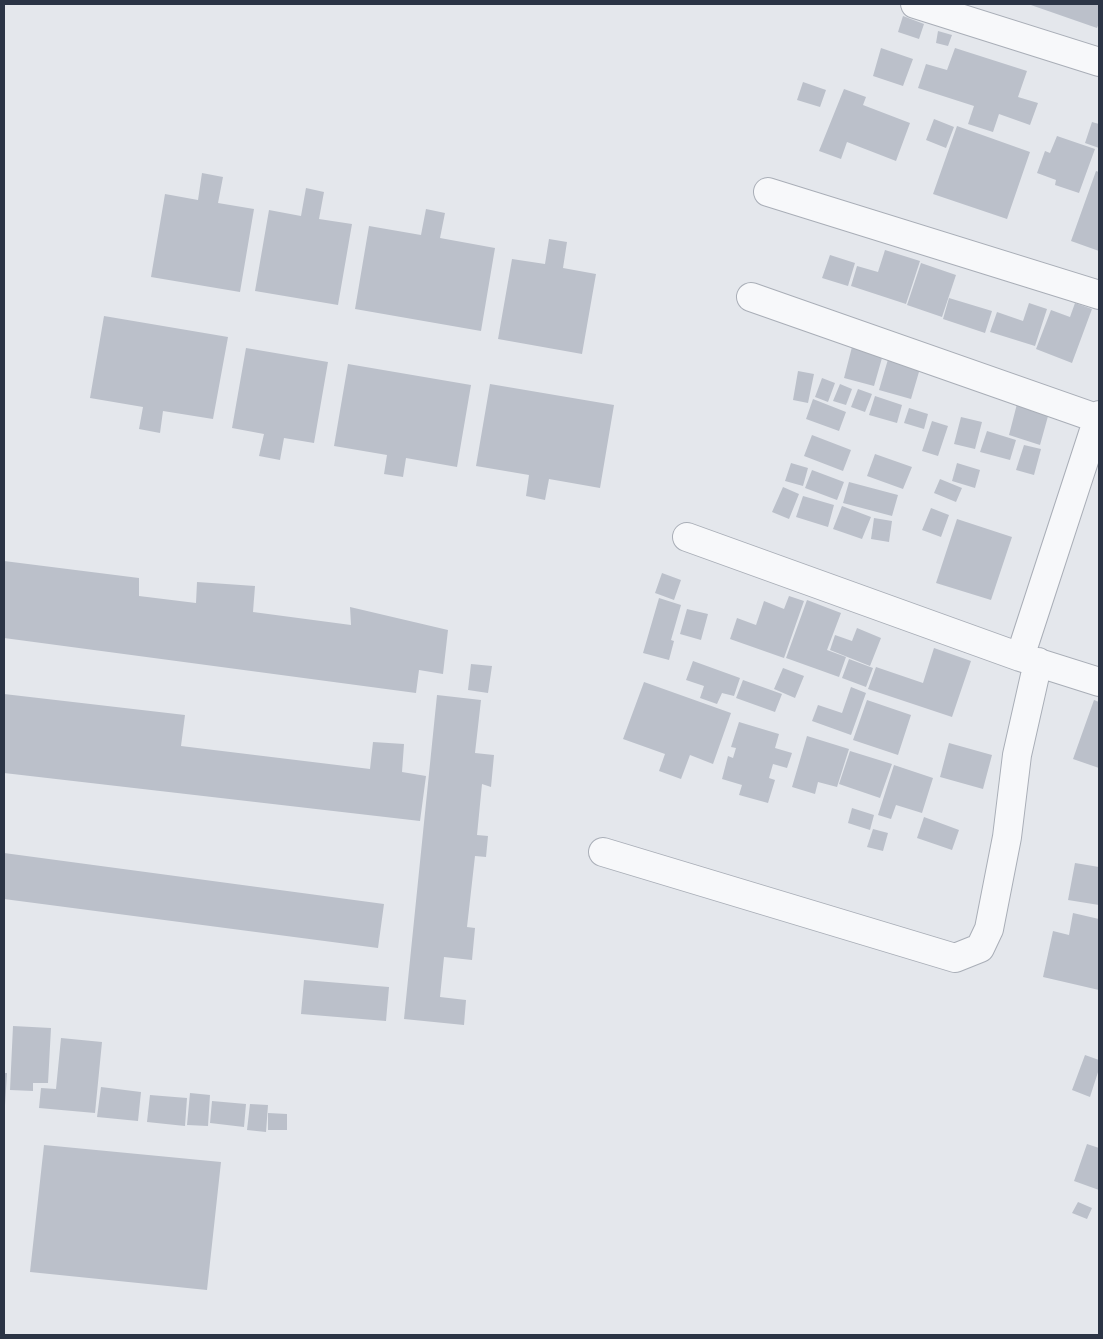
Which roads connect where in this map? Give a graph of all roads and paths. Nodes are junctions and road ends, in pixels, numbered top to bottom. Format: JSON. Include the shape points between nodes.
{"nodes":[{"id":1,"x":915,"y":4,"type":"edge"},
{"id":2,"x":1099,"y":62,"type":"edge"},
{"id":3,"x":768,"y":192,"type":"dead end"},
{"id":4,"x":1099,"y":295,"type":"edge"},
{"id":5,"x":751,"y":297,"type":"dead end"},
{"id":6,"x":1099,"y":418,"type":"edge"},
{"id":7,"x":686,"y":537,"type":"dead end"},
{"id":8,"x":1029,"y":660,"type":"junction"},
{"id":9,"x":1099,"y":682,"type":"edge"},
{"id":10,"x":603,"y":852,"type":"dead end"}],
"edges":[{"from":1,"to":2,"type":"street"},
{"from":3,"to":4,"type":"street"},
{"from":5,"to":6,"type":"street"},
{"from":6,"to":8,"type":"street"},
{"from":7,"to":8,"type":"street"},
{"from":8,"to":9,"type":"street"},
{"from":8,"to":10,"type":"street","via":[[1007,837],[989,930],[980,948],[955,958]]}]}
